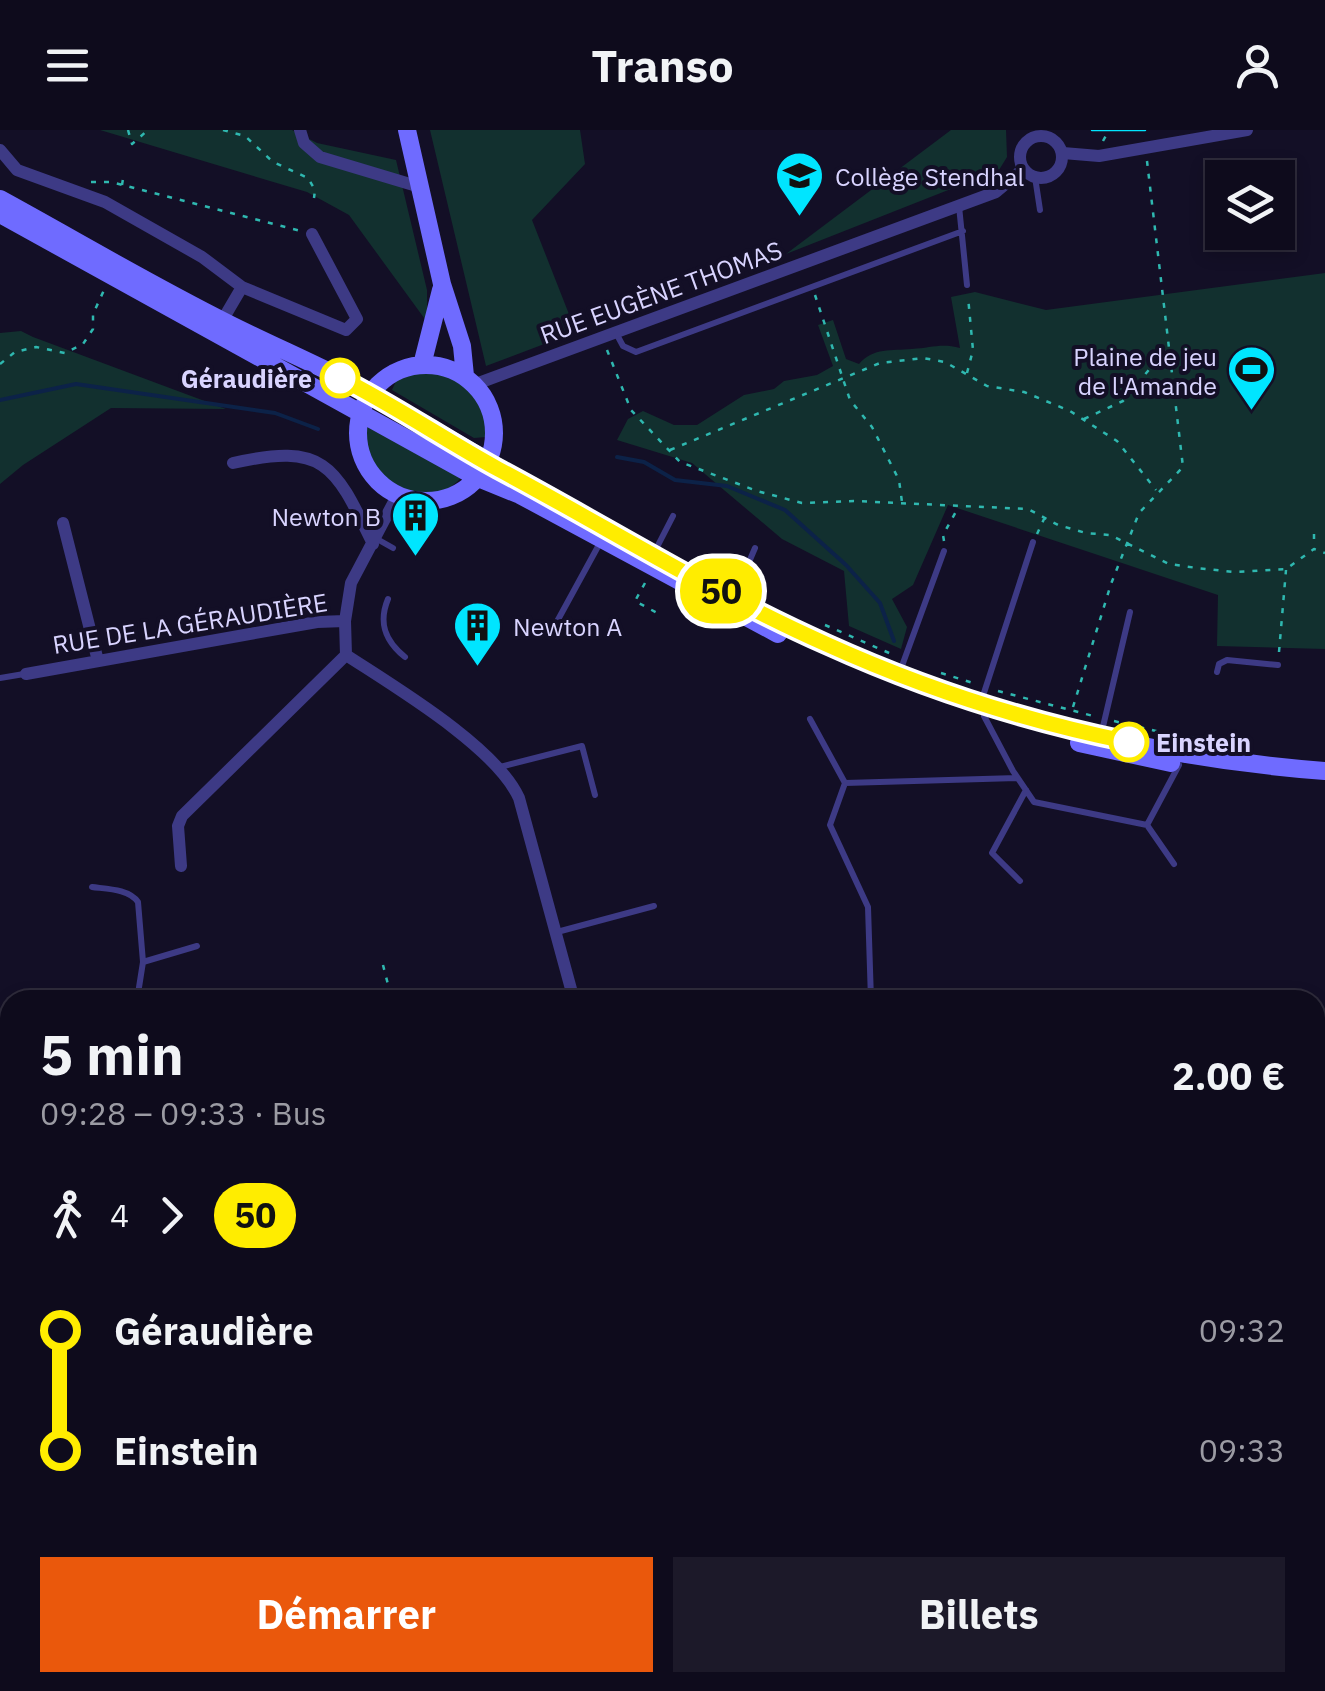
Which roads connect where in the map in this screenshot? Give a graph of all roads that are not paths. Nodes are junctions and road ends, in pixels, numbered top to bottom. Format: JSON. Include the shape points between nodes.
{"nodes":[{"id":1,"x":300,"y":130,"type":"edge"},
{"id":2,"x":407,"y":130,"type":"edge"},
{"id":3,"x":1247,"y":130,"type":"edge"},
{"id":4,"x":1035,"y":133,"type":"edge"},
{"id":5,"x":0,"y":150,"type":"edge"},
{"id":6,"x":1063,"y":154,"type":"junction"},
{"id":7,"x":1029,"y":173,"type":"junction"},
{"id":8,"x":420,"y":187,"type":"junction"},
{"id":9,"x":0,"y":199,"type":"edge"},
{"id":10,"x":959,"y":205,"type":"junction"},
{"id":11,"x":1040,"y":210,"type":"dead end"},
{"id":12,"x":0,"y":214,"type":"edge"},
{"id":13,"x":963,"y":231,"type":"junction"},
{"id":14,"x":312,"y":234,"type":"road end"},
{"id":15,"x":442,"y":284,"type":"junction"},
{"id":16,"x":967,"y":285,"type":"road end"},
{"id":17,"x":242,"y":287,"type":"junction"},
{"id":18,"x":222,"y":320,"type":"junction"},
{"id":19,"x":616,"y":333,"type":"junction"},
{"id":20,"x":422,"y":364,"type":"junction"},
{"id":21,"x":470,"y":380,"type":"junction"},
{"id":22,"x":370,"y":393,"type":"junction"},
{"id":23,"x":361,"y":412,"type":"junction"},
{"id":24,"x":233,"y":463,"type":"dead end"},
{"id":25,"x":483,"y":470,"type":"junction"},
{"id":26,"x":397,"y":496,"type":"junction"},
{"id":27,"x":674,"y":516,"type":"dead end"},
{"id":28,"x":63,"y":523,"type":"dead end"},
{"id":29,"x":601,"y":540,"type":"junction"},
{"id":30,"x":374,"y":541,"type":"junction"},
{"id":31,"x":1034,"y":542,"type":"road end"},
{"id":32,"x":394,"y":548,"type":"dead end"},
{"id":33,"x":755,"y":548,"type":"dead end"},
{"id":34,"x":944,"y":551,"type":"road end"},
{"id":35,"x":654,"y":562,"type":"junction"},
{"id":36,"x":734,"y":598,"type":"junction"},
{"id":37,"x":388,"y":600,"type":"dead end"},
{"id":38,"x":1130,"y":612,"type":"dead end"},
{"id":39,"x":345,"y":621,"type":"junction"},
{"id":40,"x":554,"y":627,"type":"dead end"},
{"id":41,"x":346,"y":655,"type":"junction"},
{"id":42,"x":404,"y":657,"type":"dead end"},
{"id":43,"x":98,"y":660,"type":"junction"},
{"id":44,"x":1278,"y":665,"type":"road end"},
{"id":45,"x":902,"y":667,"type":"junction"},
{"id":46,"x":1217,"y":672,"type":"dead end"},
{"id":47,"x":26,"y":674,"type":"joint"},
{"id":48,"x":0,"y":678,"type":"edge"},
{"id":49,"x":983,"y":702,"type":"junction"},
{"id":50,"x":810,"y":719,"type":"dead end"},
{"id":51,"x":1103,"y":728,"type":"junction"},
{"id":52,"x":1179,"y":765,"type":"junction"},
{"id":53,"x":500,"y":767,"type":"junction"},
{"id":54,"x":1325,"y":771,"type":"edge"},
{"id":55,"x":1018,"y":778,"type":"junction"},
{"id":56,"x":845,"y":783,"type":"junction"},
{"id":57,"x":1325,"y":783,"type":"edge"},
{"id":58,"x":1026,"y":790,"type":"junction"},
{"id":59,"x":596,"y":795,"type":"dead end"},
{"id":60,"x":1147,"y":825,"type":"junction"},
{"id":61,"x":1174,"y":864,"type":"dead end"},
{"id":62,"x":181,"y":866,"type":"dead end"},
{"id":63,"x":1020,"y":880,"type":"dead end"},
{"id":64,"x":92,"y":887,"type":"dead end"},
{"id":65,"x":654,"y":906,"type":"dead end"},
{"id":66,"x":556,"y":932,"type":"junction"},
{"id":67,"x":197,"y":946,"type":"dead end"},
{"id":68,"x":143,"y":962,"type":"junction"},
{"id":69,"x":139,"y":990,"type":"edge"},
{"id":70,"x":571,"y":990,"type":"edge"},
{"id":71,"x":870,"y":990,"type":"edge"}],
"edges":[{"from":1,"to":8,"type":"street","via":[[320,157]]},
{"from":2,"to":8,"type":"main road"},
{"from":3,"to":6,"type":"street","via":[[1099,156]]},
{"from":4,"to":6,"type":"street","via":[[1052,138]]},
{"from":4,"to":7,"type":"street","via":[[1021,150]]},
{"from":5,"to":17,"type":"street","via":[[17,170],[105,202]]},
{"from":6,"to":7,"type":"street","via":[[1054,175]]},
{"from":7,"to":10,"type":"street","name":"RUE EUGÈNE THOMAS"},
{"from":7,"to":11,"type":"lane"},
{"from":8,"to":15,"type":"main road"},
{"from":9,"to":18,"type":"main road"},
{"from":10,"to":13,"type":"lane"},
{"from":10,"to":19,"type":"street","name":"RUE EUGÈNE THOMAS"},
{"from":12,"to":23,"type":"main road"},
{"from":13,"to":16,"type":"lane"},
{"from":13,"to":19,"type":"lane","via":[[636,352]]},
{"from":14,"to":17,"type":"street","via":[[357,319],[346,330]]},
{"from":15,"to":20,"type":"main road"},
{"from":15,"to":21,"type":"main road"},
{"from":17,"to":18,"type":"street"},
{"from":18,"to":22,"type":"main road"},
{"from":19,"to":21,"type":"street","name":"RUE EUGÈNE THOMAS"},
{"from":20,"to":21,"type":"main road"},
{"from":20,"to":22,"type":"main road","via":[[398,370]]},
{"from":21,"to":25,"type":"main road","via":[[493,416],[495,435]]},
{"from":22,"to":23,"type":"main road"},
{"from":22,"to":25,"type":"main road"},
{"from":23,"to":25,"type":"main road"},
{"from":23,"to":26,"type":"main road","via":[[362,458]]},
{"from":24,"to":30,"type":"street","via":[[296,456],[323,463]]},
{"from":25,"to":26,"type":"main road","via":[[449,498]]},
{"from":25,"to":29,"type":"main road"},
{"from":25,"to":35,"type":"main road"},
{"from":26,"to":30,"type":"street","name":"RUE DE LA GÉRAUDIÈRE"},
{"from":27,"to":35,"type":"lane"},
{"from":28,"to":43,"type":"street"},
{"from":29,"to":35,"type":"main road"},
{"from":29,"to":40,"type":"lane"},
{"from":30,"to":32,"type":"lane"},
{"from":30,"to":39,"type":"street","name":"RUE DE LA GÉRAUDIÈRE","via":[[351,583]]},
{"from":31,"to":49,"type":"lane"},
{"from":33,"to":36,"type":"lane"},
{"from":34,"to":45,"type":"lane"},
{"from":35,"to":36,"type":"main road"},
{"from":35,"to":49,"type":"main road","via":[[818,653],[895,685]]},
{"from":36,"to":45,"type":"main road","via":[[823,643]]},
{"from":37,"to":42,"type":"lane","via":[[386,636]]},
{"from":38,"to":51,"type":"lane"},
{"from":39,"to":41,"type":"street"},
{"from":39,"to":43,"type":"street","name":"RUE DE LA GÉRAUDIÈRE"},
{"from":41,"to":53,"type":"street"},
{"from":41,"to":62,"type":"street","via":[[182,816]]},
{"from":43,"to":47,"type":"street","name":"RUE DE LA GÉRAUDIÈRE"},
{"from":44,"to":46,"type":"lane","via":[[1227,660]]},
{"from":45,"to":49,"type":"main road"},
{"from":47,"to":48,"type":"lane"},
{"from":49,"to":51,"type":"main road"},
{"from":49,"to":52,"type":"main road","via":[[1076,743]]},
{"from":49,"to":55,"type":"lane"},
{"from":50,"to":56,"type":"lane"},
{"from":51,"to":54,"type":"main road","via":[[1259,766]]},
{"from":52,"to":57,"type":"main road"},
{"from":52,"to":60,"type":"lane"},
{"from":53,"to":59,"type":"lane","via":[[582,746]]},
{"from":53,"to":66,"type":"street","via":[[520,798]]},
{"from":55,"to":56,"type":"lane"},
{"from":55,"to":58,"type":"lane"},
{"from":56,"to":71,"type":"lane","via":[[830,825],[868,906]]},
{"from":58,"to":60,"type":"lane","via":[[1034,802]]},
{"from":58,"to":63,"type":"lane","via":[[992,853]]},
{"from":60,"to":61,"type":"lane"},
{"from":64,"to":68,"type":"lane","via":[[133,896]]},
{"from":65,"to":66,"type":"lane"},
{"from":66,"to":70,"type":"street"},
{"from":67,"to":68,"type":"lane"},
{"from":68,"to":69,"type":"lane"}]}
